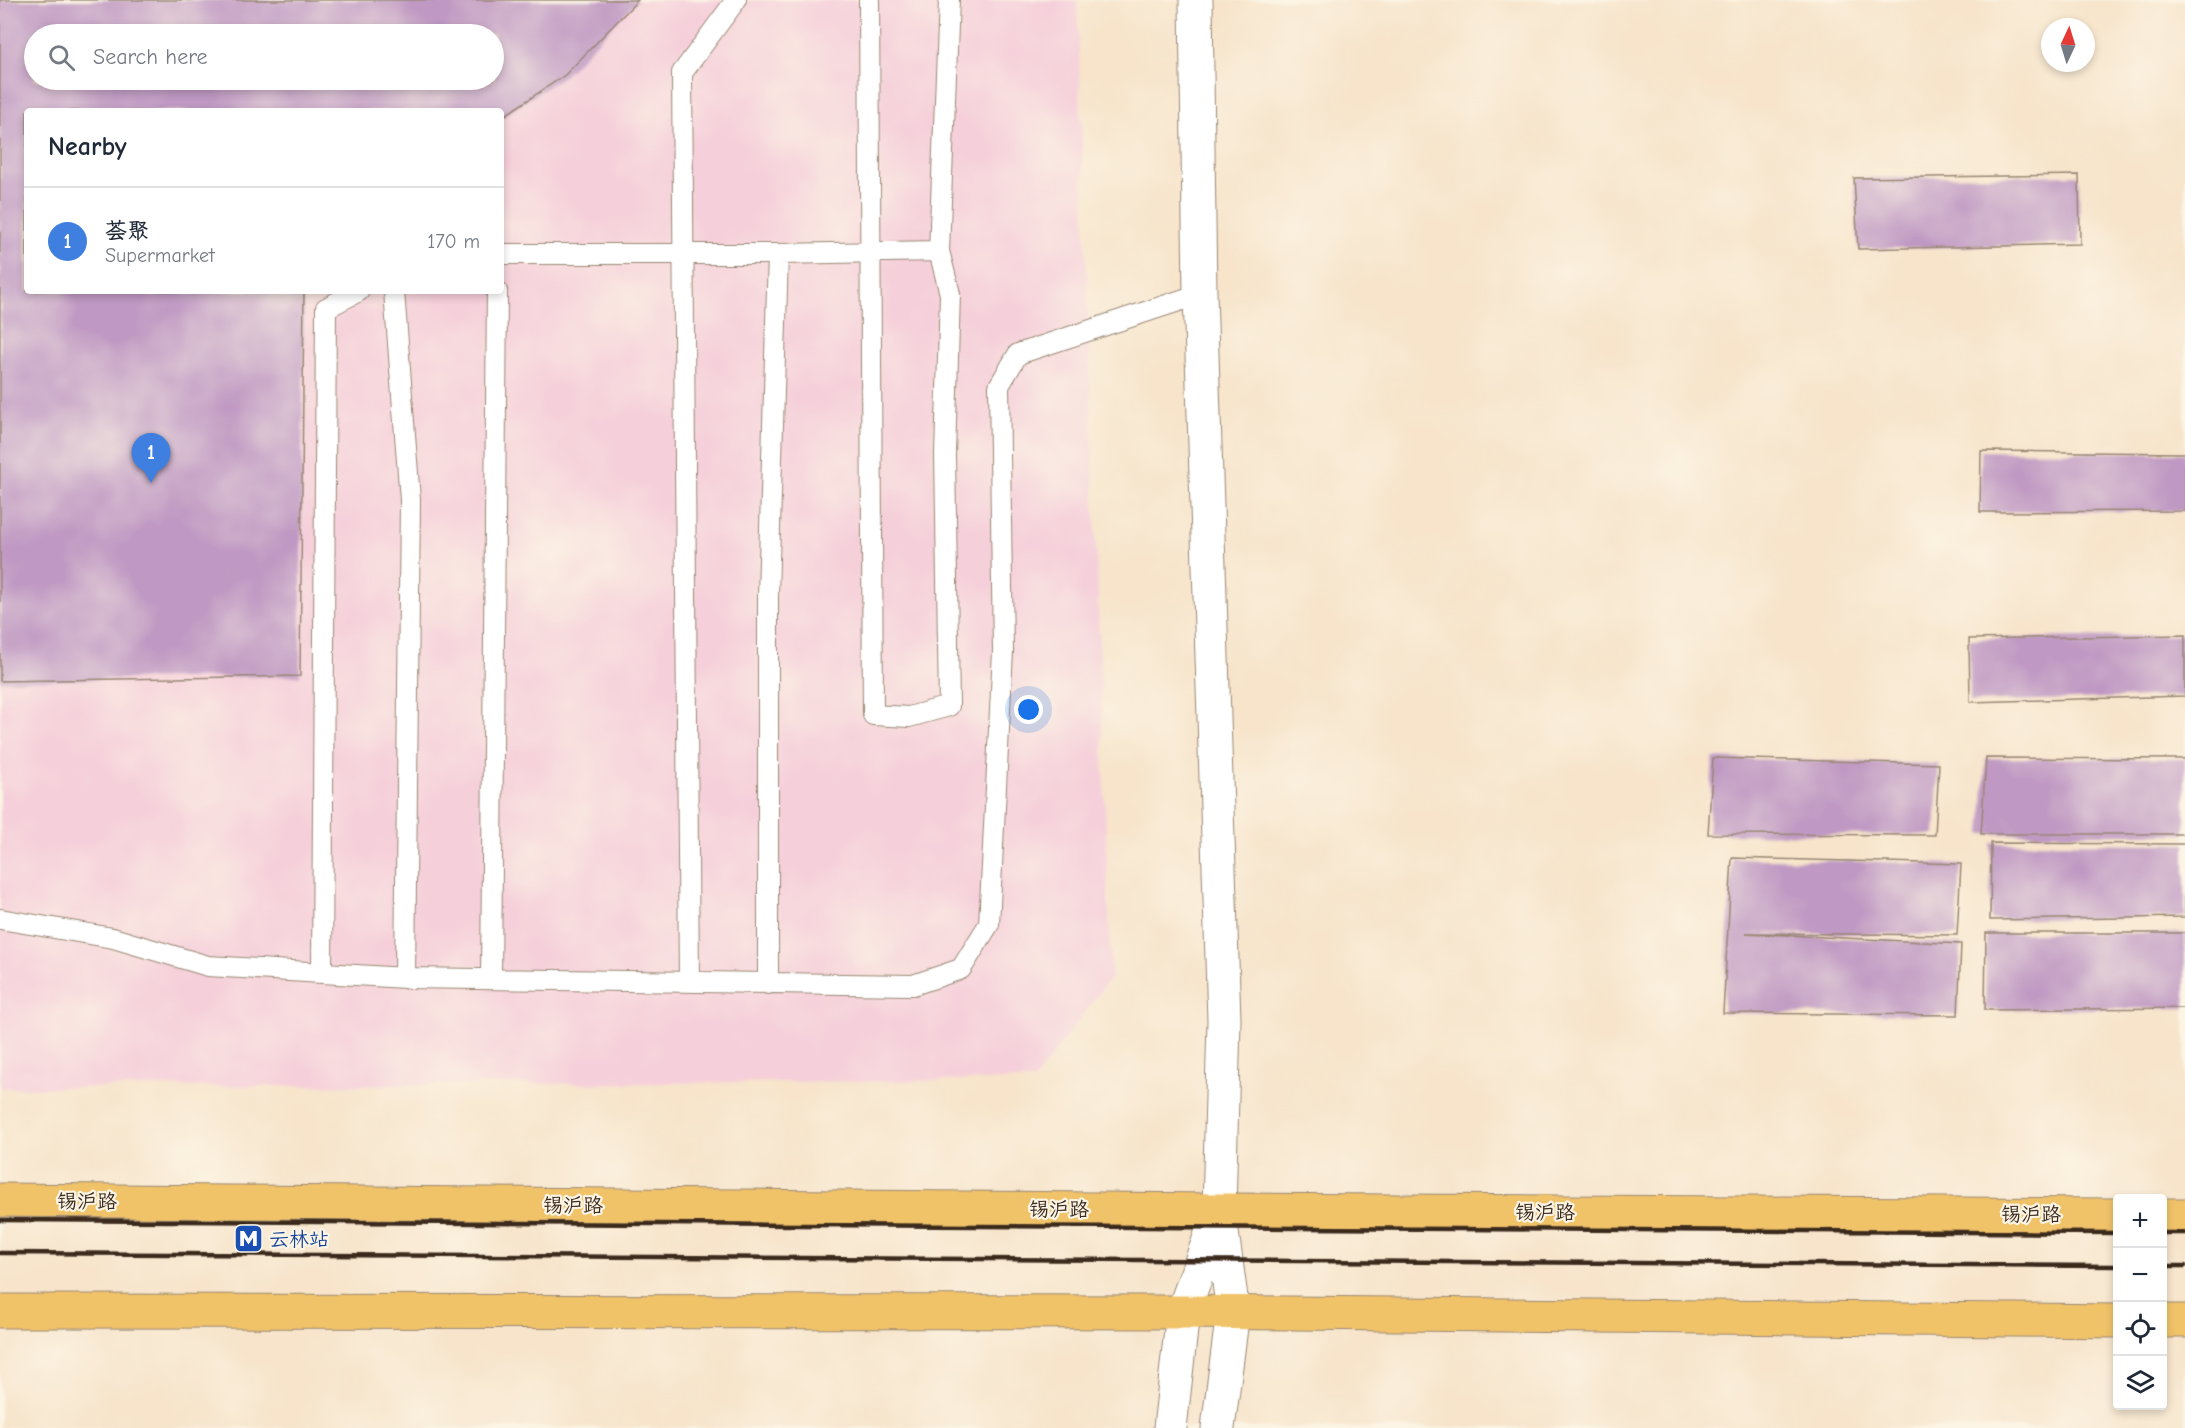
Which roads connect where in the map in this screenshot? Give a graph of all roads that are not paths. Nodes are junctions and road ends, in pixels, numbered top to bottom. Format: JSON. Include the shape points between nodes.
{"nodes":[{"id":1,"x":736,"y":0,"type":"edge"},
{"id":2,"x":869,"y":0,"type":"edge"},
{"id":3,"x":949,"y":0,"type":"edge"},
{"id":4,"x":1196,"y":0,"type":"edge"},
{"id":5,"x":939,"y":251,"type":"junction"},
{"id":6,"x":871,"y":253,"type":"junction"},
{"id":7,"x":504,"y":254,"type":"edge"},
{"id":8,"x":683,"y":254,"type":"junction"},
{"id":9,"x":778,"y":254,"type":"junction"},
{"id":10,"x":353,"y":294,"type":"edge"},
{"id":11,"x":394,"y":294,"type":"edge"},
{"id":12,"x":497,"y":294,"type":"edge"},
{"id":13,"x":1200,"y":294,"type":"junction"},
{"id":14,"x":0,"y":919,"type":"edge"},
{"id":15,"x":322,"y":972,"type":"junction"},
{"id":16,"x":405,"y":978,"type":"junction"},
{"id":17,"x":491,"y":978,"type":"junction"},
{"id":18,"x":689,"y":982,"type":"junction"},
{"id":19,"x":768,"y":984,"type":"junction"},
{"id":20,"x":0,"y":1200,"type":"edge"},
{"id":21,"x":1219,"y":1210,"type":"junction"},
{"id":22,"x":2113,"y":1215,"type":"edge"},
{"id":23,"x":2167,"y":1215,"type":"edge"},
{"id":24,"x":2185,"y":1215,"type":"edge"},
{"id":25,"x":0,"y":1311,"type":"edge"},
{"id":26,"x":1184,"y":1312,"type":"junction"},
{"id":27,"x":1233,"y":1312,"type":"junction"},
{"id":28,"x":2113,"y":1321,"type":"edge"},
{"id":29,"x":2167,"y":1321,"type":"edge"},
{"id":30,"x":2185,"y":1321,"type":"edge"},
{"id":31,"x":1170,"y":1428,"type":"edge"},
{"id":32,"x":1218,"y":1428,"type":"edge"}],
"edges":[{"from":1,"to":8,"type":"lane","via":[[682,73]]},
{"from":2,"to":6,"type":"lane"},
{"from":3,"to":5,"type":"lane"},
{"from":4,"to":13,"type":"street"},
{"from":5,"to":6,"type":"lane"},
{"from":5,"to":6,"type":"lane","via":[[950,294],[945,454],[949,706],[909,717],[873,715]]},
{"from":6,"to":9,"type":"lane"},
{"from":7,"to":8,"type":"lane"},
{"from":8,"to":9,"type":"lane"},
{"from":8,"to":18,"type":"lane"},
{"from":9,"to":19,"type":"lane","via":[[768,596]]},
{"from":10,"to":15,"type":"lane","via":[[326,308]]},
{"from":11,"to":16,"type":"lane","via":[[410,500]]},
{"from":12,"to":17,"type":"lane"},
{"from":13,"to":19,"type":"lane","via":[[1018,354],[999,386],[1003,651],[989,924],[961,969],[913,985]]},
{"from":13,"to":21,"type":"street","via":[[1224,1020]]},
{"from":14,"to":15,"type":"lane","via":[[112,938],[208,966]]},
{"from":15,"to":16,"type":"lane"},
{"from":16,"to":17,"type":"lane"},
{"from":17,"to":18,"type":"lane"},
{"from":18,"to":19,"type":"lane"},
{"from":20,"to":21,"type":"main road","name":"锡沪路"},
{"from":21,"to":22,"type":"main road","name":"锡沪路"},
{"from":21,"to":26,"type":"street"},
{"from":21,"to":27,"type":"street"},
{"from":23,"to":24,"type":"main road"},
{"from":25,"to":26,"type":"main road"},
{"from":26,"to":27,"type":"main road"},
{"from":26,"to":31,"type":"street"},
{"from":27,"to":28,"type":"main road"},
{"from":27,"to":32,"type":"street"},
{"from":29,"to":30,"type":"main road"}]}
